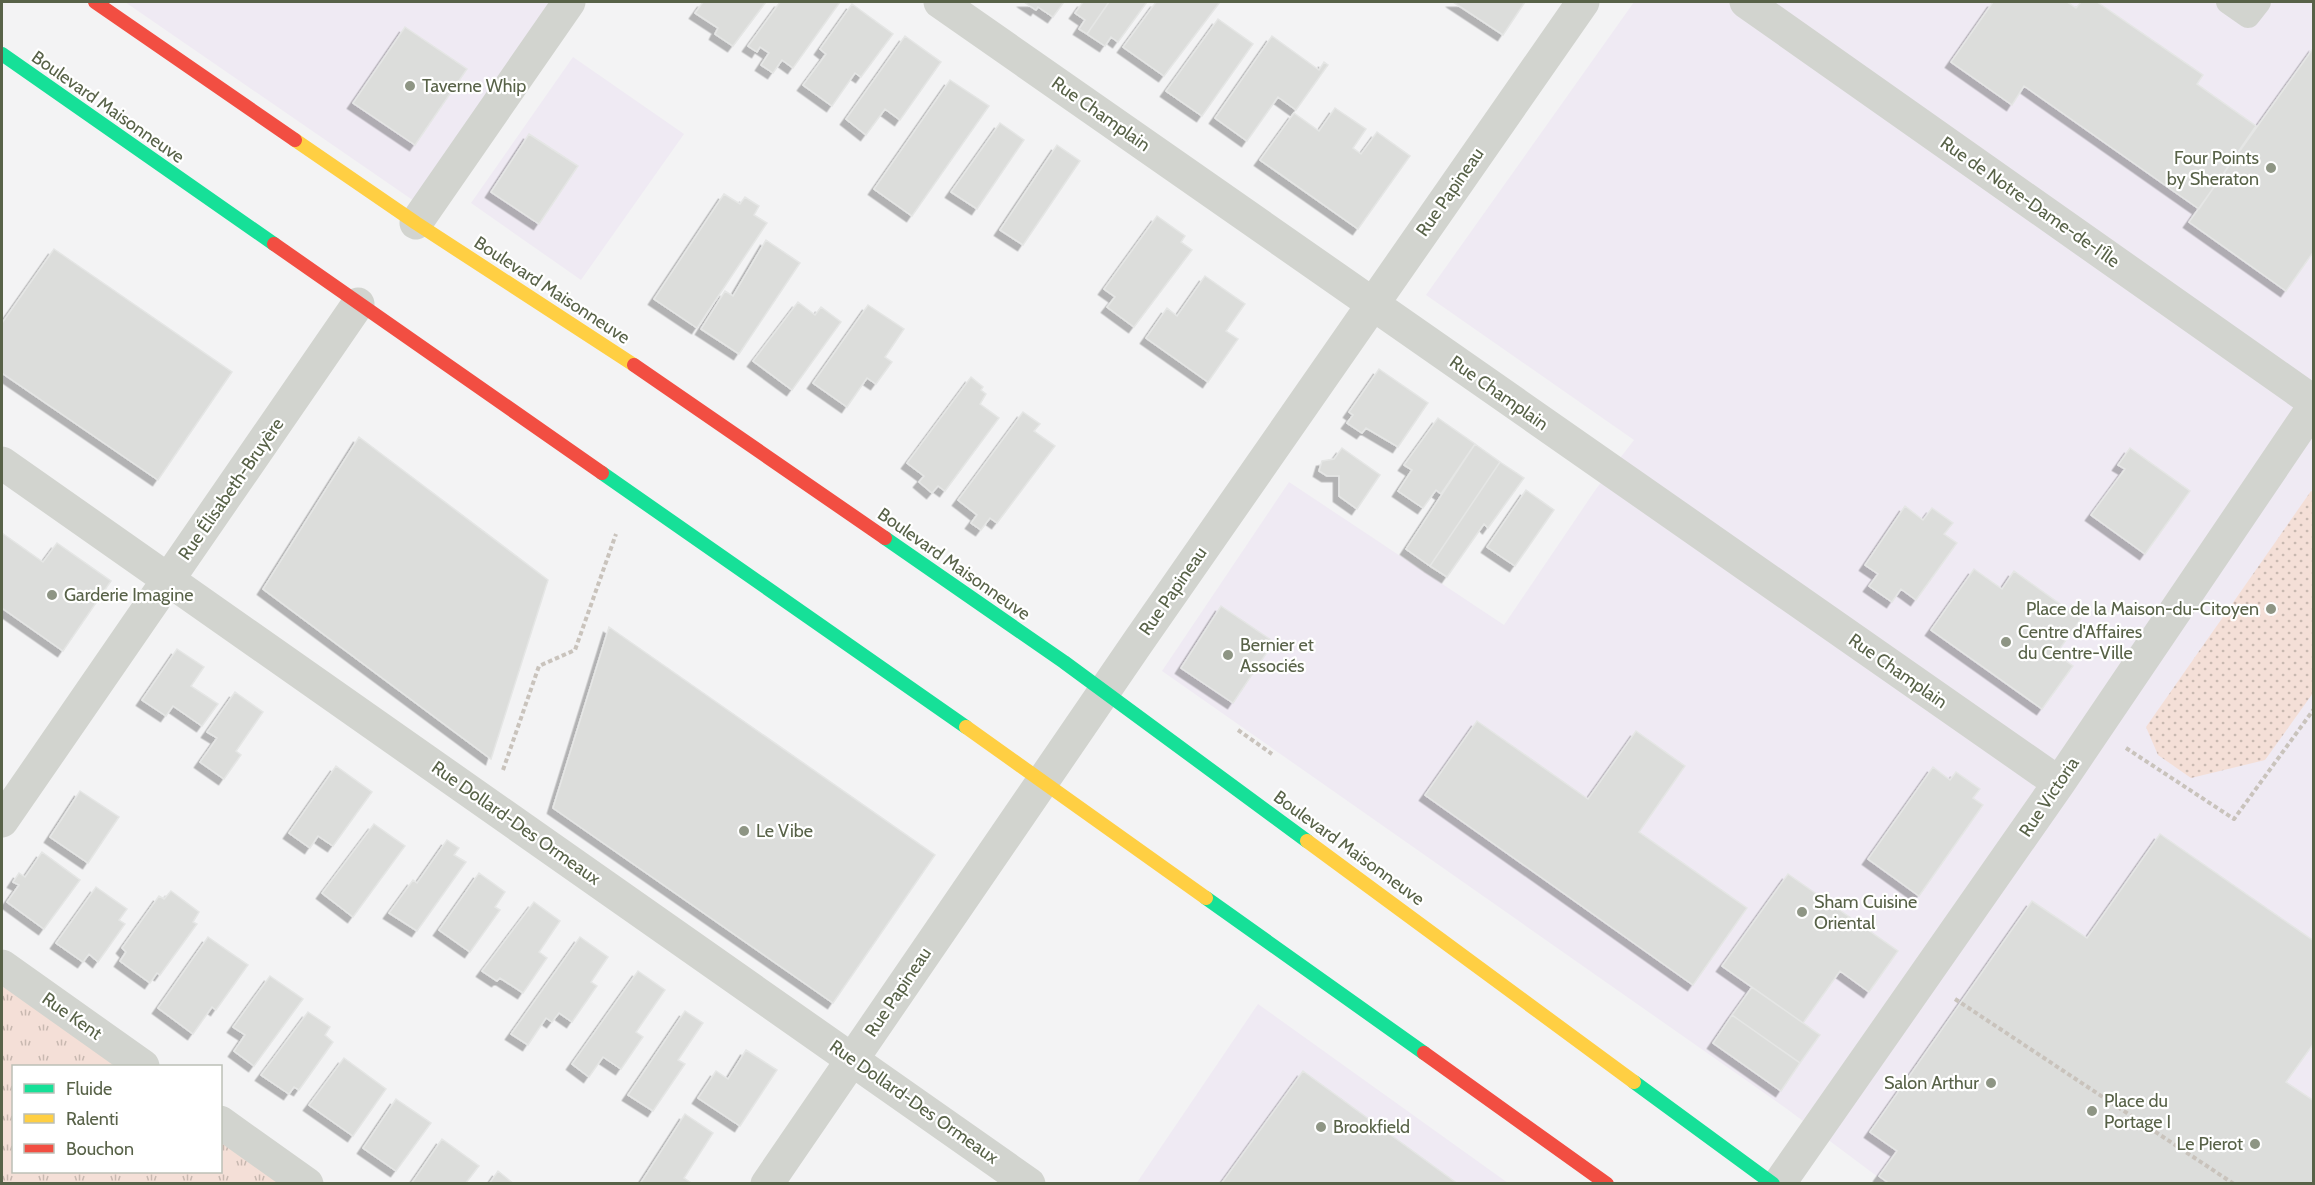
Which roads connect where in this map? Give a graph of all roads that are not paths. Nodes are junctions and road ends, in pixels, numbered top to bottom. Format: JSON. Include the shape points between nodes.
{"nodes":[{"id":1,"x":95,"y":2,"type":"edge"},
{"id":2,"x":569,"y":2,"type":"edge"},
{"id":3,"x":940,"y":2,"type":"edge"},
{"id":4,"x":1583,"y":2,"type":"edge"},
{"id":5,"x":1746,"y":2,"type":"edge"},
{"id":6,"x":2228,"y":2,"type":"edge"},
{"id":7,"x":2259,"y":2,"type":"edge"},
{"id":8,"x":2,"y":54,"type":"edge"},
{"id":9,"x":416,"y":223,"type":"junction"},
{"id":10,"x":358,"y":304,"type":"junction"},
{"id":11,"x":1372,"y":304,"type":"junction"},
{"id":12,"x":2313,"y":402,"type":"edge"},
{"id":13,"x":2313,"y":406,"type":"edge"},
{"id":14,"x":2,"y":463,"type":"edge"},
{"id":15,"x":169,"y":580,"type":"junction"},
{"id":16,"x":1104,"y":691,"type":"junction"},
{"id":17,"x":1044,"y":782,"type":"junction"},
{"id":18,"x":2059,"y":783,"type":"junction"},
{"id":19,"x":2,"y":821,"type":"edge"},
{"id":20,"x":2,"y":966,"type":"edge"},
{"id":21,"x":852,"y":1058,"type":"junction"},
{"id":22,"x":142,"y":1065,"type":"edge"},
{"id":23,"x":222,"y":1123,"type":"edge"},
{"id":24,"x":307,"y":1184,"type":"edge"},
{"id":25,"x":767,"y":1184,"type":"edge"},
{"id":26,"x":1029,"y":1184,"type":"edge"},
{"id":27,"x":1607,"y":1184,"type":"edge"},
{"id":28,"x":1773,"y":1184,"type":"edge"},
{"id":29,"x":1779,"y":1184,"type":"edge"}],
"edges":[{"from":1,"to":9,"type":"main road","name":"Boulevard Maisonneuve"},
{"from":2,"to":9,"type":"street"},
{"from":3,"to":11,"type":"street","name":"Rue Champlain"},
{"from":4,"to":11,"type":"street","name":"Rue Papineau"},
{"from":5,"to":12,"type":"street","name":"Rue de Notre-Dame-de-I'Île"},
{"from":6,"to":7,"type":"lane","via":[[2248,16]]},
{"from":8,"to":10,"type":"main road","name":"Boulevard Maisonneuve"},
{"from":9,"to":16,"type":"main road","name":"Boulevard Maisonneuve","via":[[674,391]]},
{"from":10,"to":15,"type":"street","name":"Rue Élisabeth-Bruyère"},
{"from":10,"to":17,"type":"main road","name":"Boulevard Maisonneuve"},
{"from":11,"to":16,"type":"street","name":"Rue Papineau"},
{"from":11,"to":18,"type":"street","name":"Rue Champlain"},
{"from":13,"to":18,"type":"street","name":"Rue Victoria"},
{"from":14,"to":15,"type":"street","name":"Rue Dollard-Des Ormeaux"},
{"from":15,"to":19,"type":"street","name":"Rue Élisabeth-Bruyère"},
{"from":15,"to":21,"type":"street","name":"Rue Dollard-Des Ormeaux"},
{"from":16,"to":17,"type":"street","name":"Rue Papineau"},
{"from":16,"to":28,"type":"main road","name":"Boulevard Maisonneuve"},
{"from":17,"to":21,"type":"street","name":"Rue Papineau"},
{"from":17,"to":27,"type":"main road","name":"Boulevard Maisonneuve"},
{"from":18,"to":29,"type":"street","name":"Rue Victoria"},
{"from":20,"to":22,"type":"street","name":"Rue Kent"},
{"from":21,"to":25,"type":"street","name":"Rue Papineau"},
{"from":21,"to":26,"type":"street","name":"Rue Dollard-Des Ormeaux"},
{"from":23,"to":24,"type":"street"}]}
